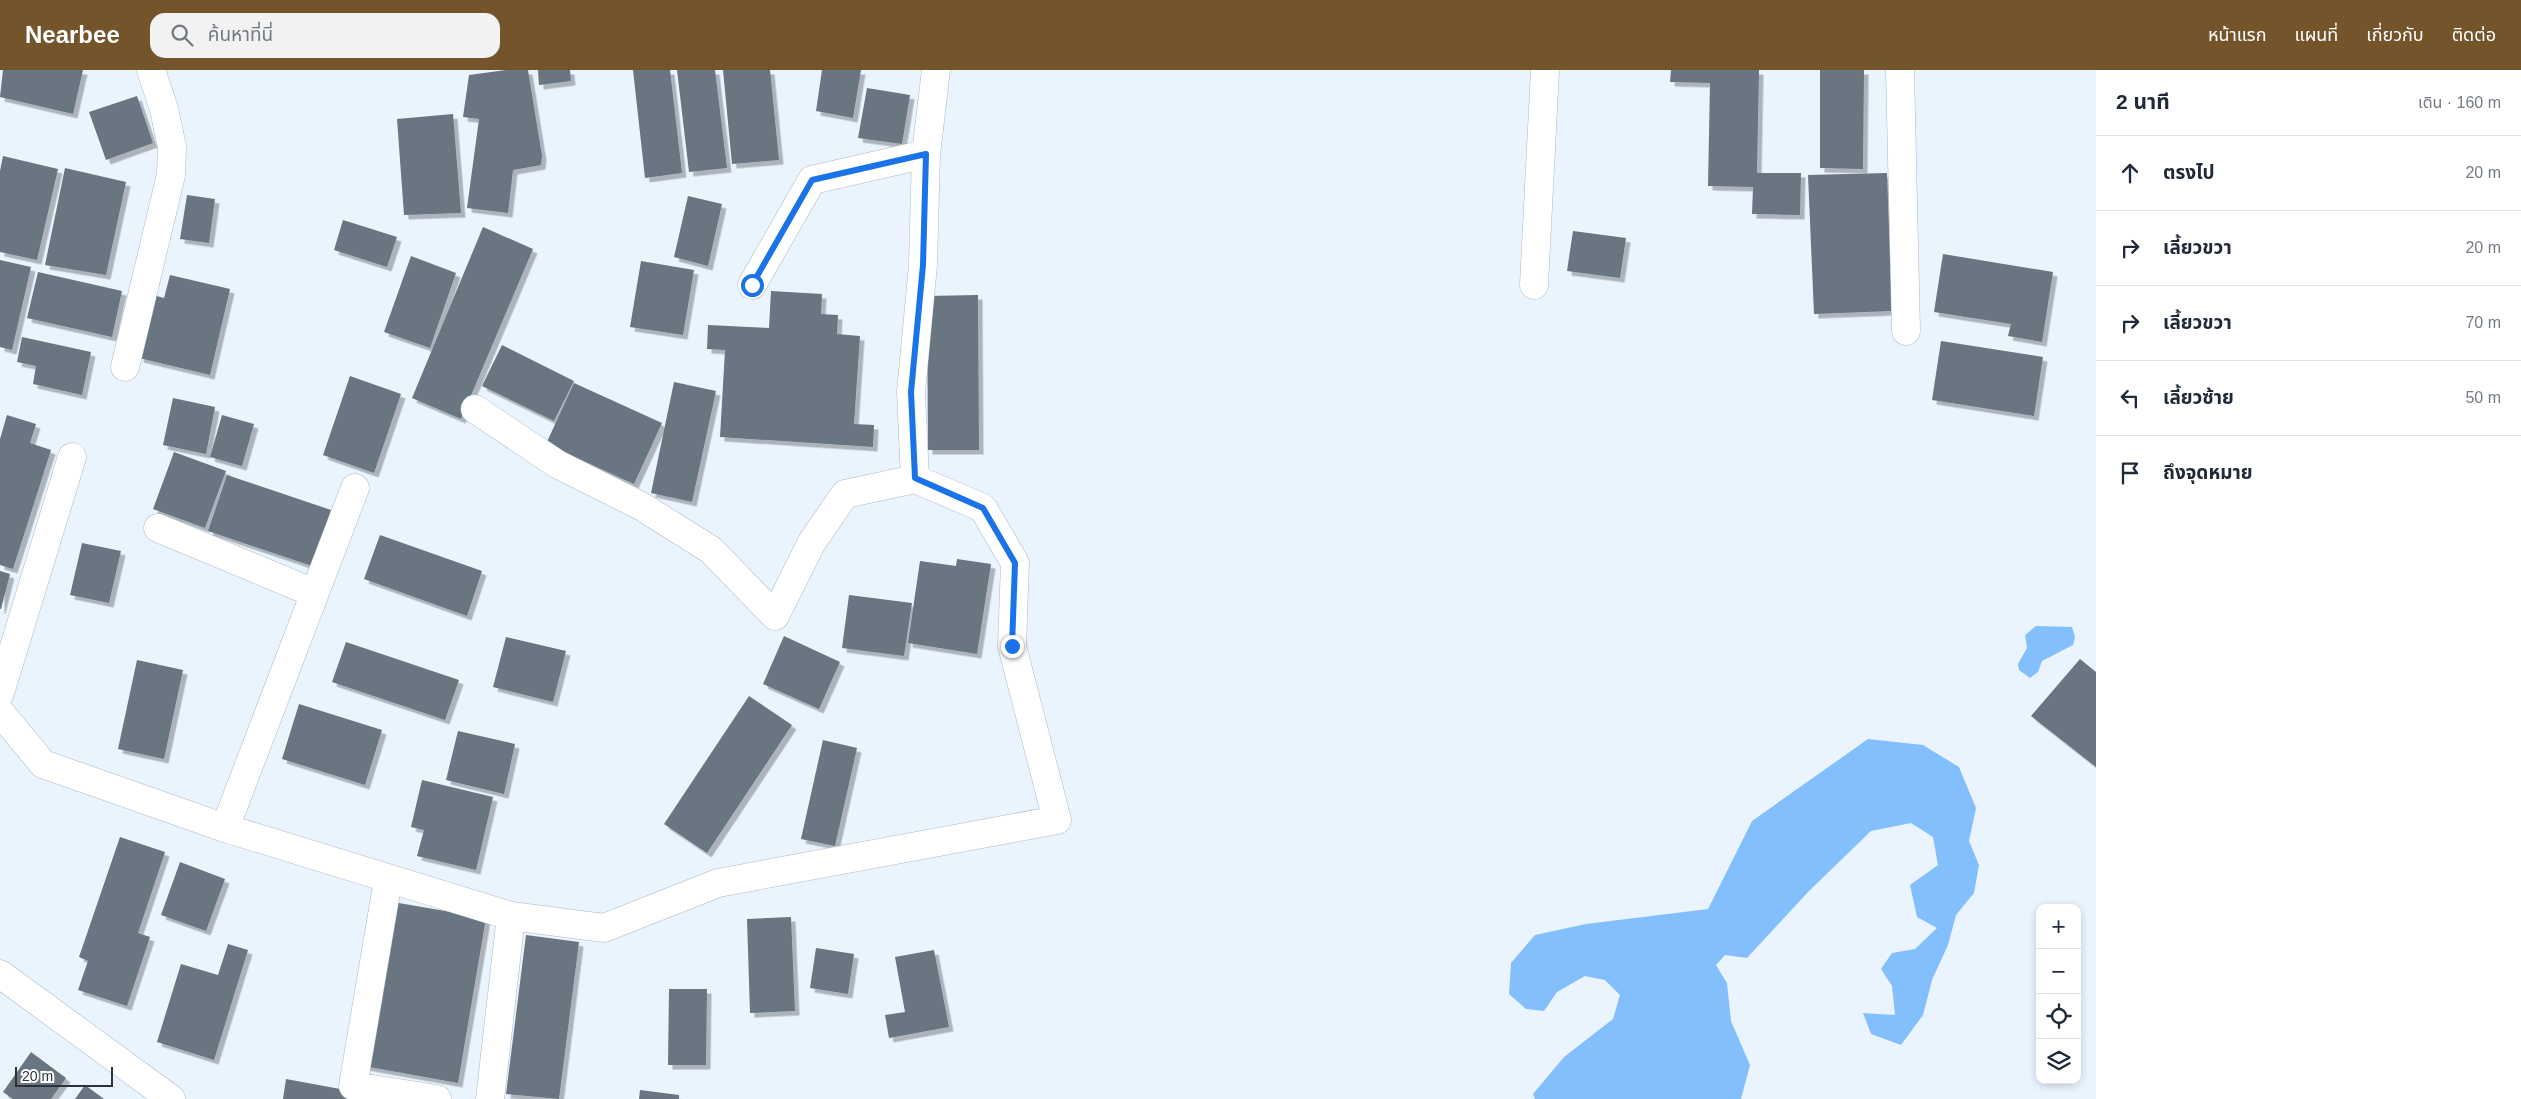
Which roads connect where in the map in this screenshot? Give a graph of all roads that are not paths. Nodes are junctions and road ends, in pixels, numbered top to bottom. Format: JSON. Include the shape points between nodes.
{"nodes":[{"id":1,"x":151,"y":70,"type":"edge"},
{"id":2,"x":936,"y":70,"type":"edge"},
{"id":3,"x":1545,"y":70,"type":"edge"},
{"id":4,"x":1900,"y":70,"type":"edge"},
{"id":5,"x":926,"y":154,"type":"junction"},
{"id":6,"x":752,"y":285,"type":"dead end"},
{"id":7,"x":1534,"y":285,"type":"dead end"},
{"id":8,"x":1906,"y":331,"type":"dead end"},
{"id":9,"x":124,"y":367,"type":"dead end"},
{"id":10,"x":475,"y":409,"type":"dead end"},
{"id":11,"x":72,"y":457,"type":"dead end"},
{"id":12,"x":915,"y":478,"type":"junction"},
{"id":13,"x":355,"y":488,"type":"dead end"},
{"id":14,"x":158,"y":528,"type":"dead end"},
{"id":15,"x":314,"y":593,"type":"junction"},
{"id":16,"x":0,"y":693,"type":"edge"},
{"id":17,"x":0,"y":712,"type":"edge"},
{"id":18,"x":225,"y":828,"type":"junction"},
{"id":19,"x":388,"y":880,"type":"junction"},
{"id":20,"x":511,"y":916,"type":"junction"},
{"id":21,"x":3,"y":982,"type":"edge"},
{"id":22,"x":166,"y":1098,"type":"edge"},
{"id":23,"x":437,"y":1099,"type":"edge"},
{"id":24,"x":490,"y":1099,"type":"edge"}],
"edges":[{"from":1,"to":9,"type":"street","via":[[172,146],[171,175]]},
{"from":2,"to":5,"type":"street"},
{"from":3,"to":7,"type":"street"},
{"from":4,"to":8,"type":"street"},
{"from":5,"to":6,"type":"street","via":[[812,180]]},
{"from":5,"to":12,"type":"street","via":[[923,265],[911,392]]},
{"from":10,"to":12,"type":"street","via":[[557,464],[641,506],[711,550],[775,616],[812,542],[845,494]]},
{"from":11,"to":16,"type":"street"},
{"from":12,"to":20,"type":"street","via":[[983,508],[1015,563],[1012,646],[1057,820],[718,883],[604,928]]},
{"from":13,"to":15,"type":"street"},
{"from":14,"to":15,"type":"street"},
{"from":15,"to":18,"type":"street"},
{"from":17,"to":18,"type":"street","via":[[43,764]]},
{"from":18,"to":19,"type":"street"},
{"from":19,"to":20,"type":"street"},
{"from":19,"to":23,"type":"street","via":[[353,1086]]},
{"from":20,"to":24,"type":"street"},
{"from":21,"to":22,"type":"street"}]}
